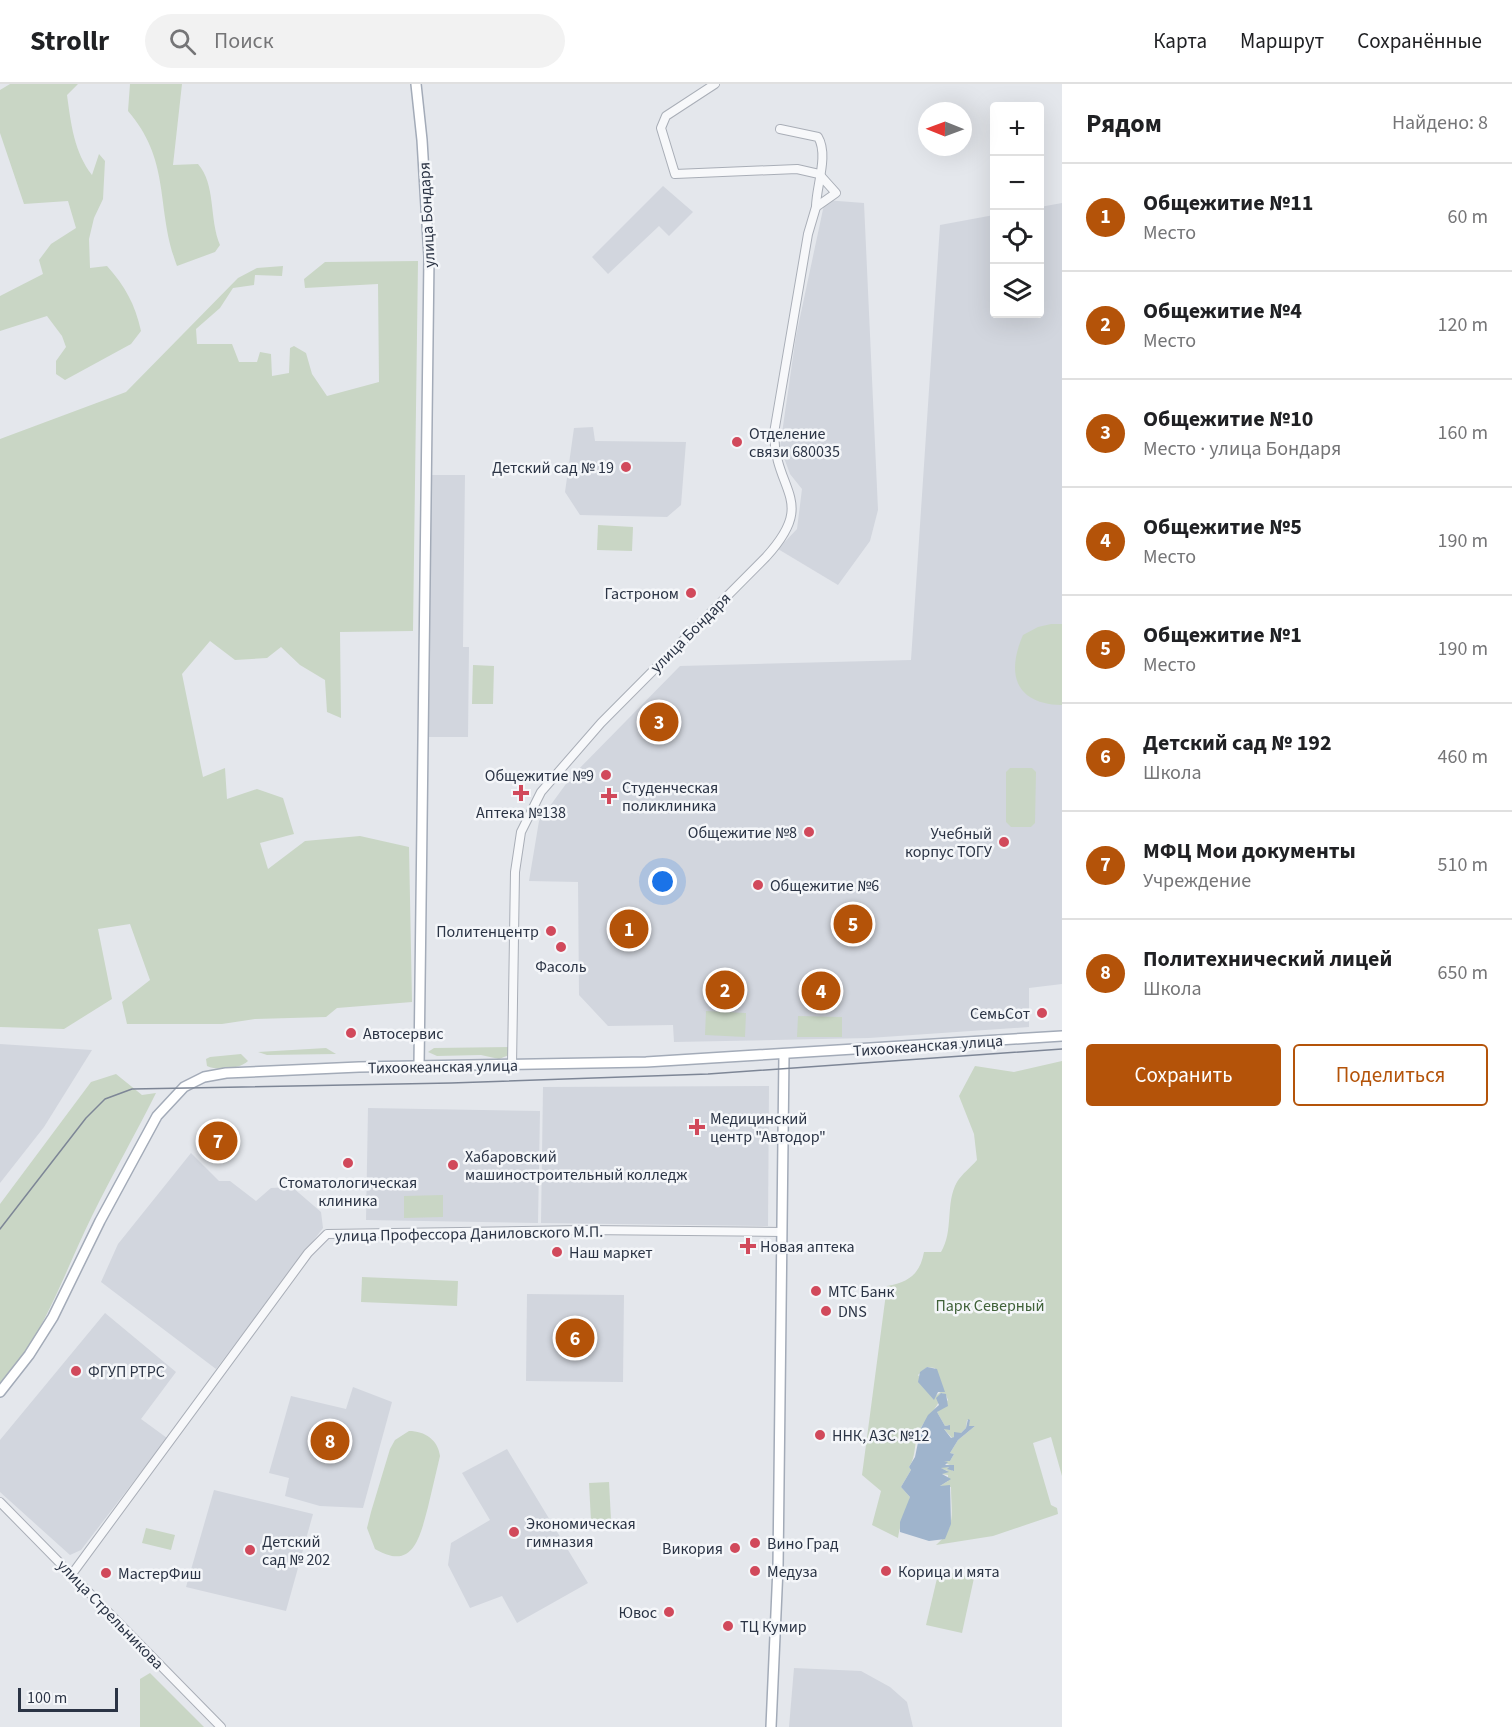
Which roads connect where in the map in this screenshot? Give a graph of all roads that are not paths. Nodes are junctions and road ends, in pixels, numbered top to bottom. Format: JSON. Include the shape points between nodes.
{"nodes":[{"id":1,"x":416,"y":84,"type":"edge"},
{"id":2,"x":715,"y":84,"type":"edge"},
{"id":3,"x":780,"y":129,"type":"dead end"},
{"id":4,"x":819,"y":174,"type":"junction"},
{"id":5,"x":816,"y":207,"type":"junction"},
{"id":6,"x":1062,"y":1036,"type":"edge"},
{"id":7,"x":784,"y":1054,"type":"junction"},
{"id":8,"x":512,"y":1065,"type":"junction"},
{"id":9,"x":419,"y":1066,"type":"junction"},
{"id":10,"x":782,"y":1232,"type":"junction"},
{"id":11,"x":0,"y":1392,"type":"edge"},
{"id":12,"x":0,"y":1502,"type":"edge"},
{"id":13,"x":72,"y":1574,"type":"junction"},
{"id":14,"x":221,"y":1727,"type":"edge"},
{"id":15,"x":771,"y":1727,"type":"edge"}],
"edges":[{"from":1,"to":9,"type":"main road","name":"улица Бондаря","via":[[429,257]]},
{"from":2,"to":4,"type":"street","via":[[666,116],[661,128],[675,174],[797,169]]},
{"from":3,"to":4,"type":"street","name":"улица Бондаря","via":[[818,137],[822,153]]},
{"from":4,"to":5,"type":"street","name":"улица Бондаря"},
{"from":4,"to":5,"type":"street","via":[[836,193]]},
{"from":5,"to":8,"type":"street","name":"улица Бондаря","via":[[797,290],[774,433],[775,450],[791,497],[791,523],[766,557],[601,723],[541,792],[521,832],[515,872]]},
{"from":6,"to":7,"type":"main road","name":"Тихоокеанская улица"},
{"from":7,"to":8,"type":"main road","name":"Тихоокеанская улица"},
{"from":7,"to":10,"type":"main road"},
{"from":8,"to":9,"type":"main road","name":"Тихоокеанская улица"},
{"from":9,"to":11,"type":"main road","name":"Тихоокеанская улица","via":[[226,1073],[204,1077],[184,1087],[146,1133],[53,1317]]},
{"from":10,"to":13,"type":"street","name":"улица Профессора Даниловского М.П.","via":[[327,1234],[308,1253]]},
{"from":10,"to":15,"type":"main road"},
{"from":12,"to":13,"type":"street","name":"улица Стрельникова"},
{"from":13,"to":14,"type":"street","name":"улица Стрельникова"}]}
